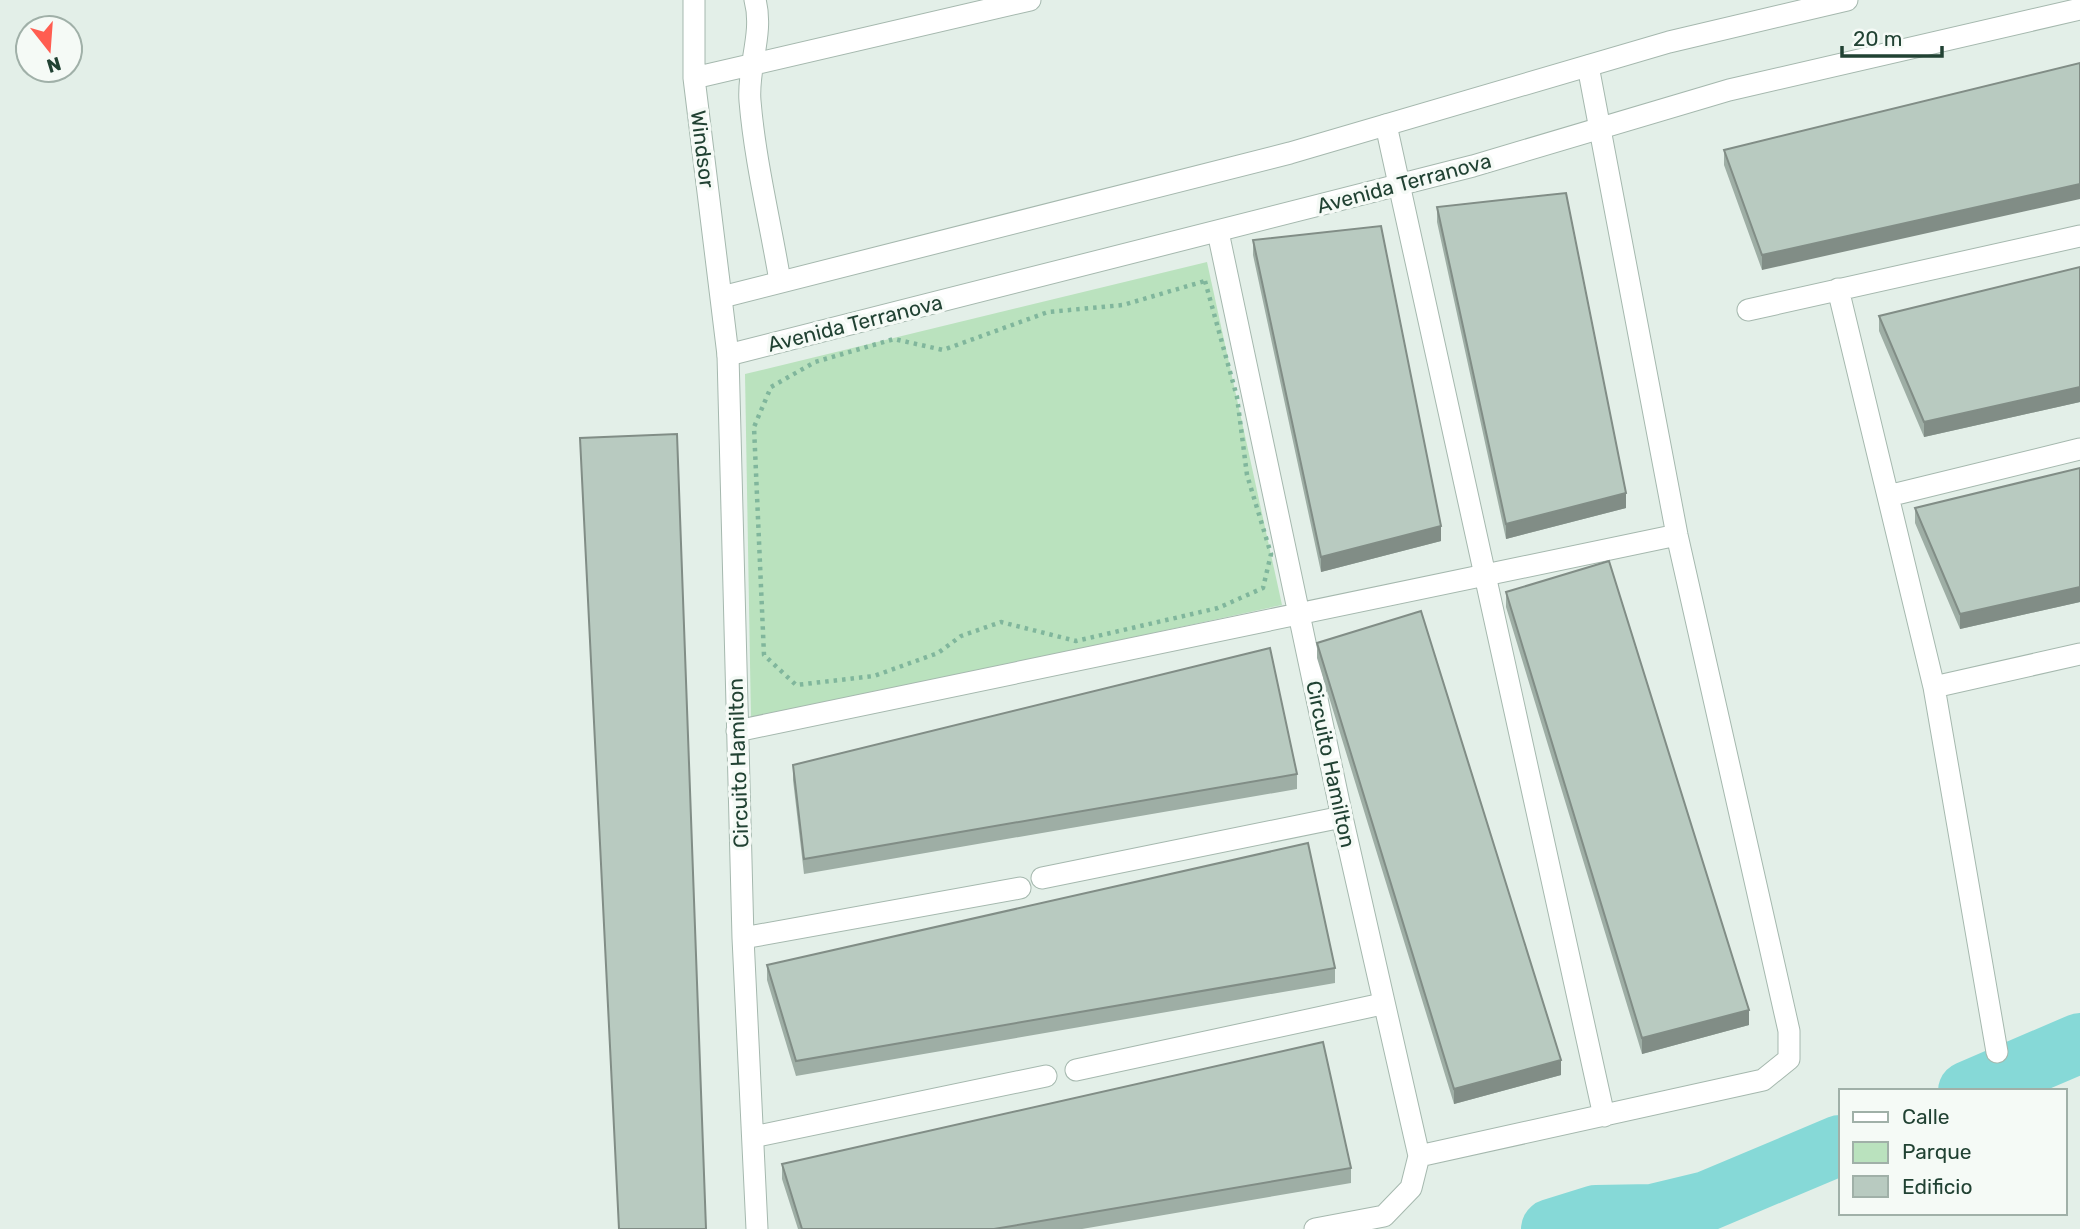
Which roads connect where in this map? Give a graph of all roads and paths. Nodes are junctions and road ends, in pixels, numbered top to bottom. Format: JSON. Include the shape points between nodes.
{"nodes":[{"id":1,"x":694,"y":0,"type":"edge"},
{"id":2,"x":755,"y":0,"type":"edge"},
{"id":3,"x":1030,"y":0,"type":"edge"},
{"id":4,"x":1847,"y":0,"type":"edge"},
{"id":5,"x":965,"y":7,"type":"edge"},
{"id":6,"x":2080,"y":9,"type":"edge"},
{"id":7,"x":755,"y":63,"type":"junction"},
{"id":8,"x":1588,"y":66,"type":"junction"},
{"id":9,"x":694,"y":78,"type":"junction"},
{"id":10,"x":1385,"y":125,"type":"junction"},
{"id":11,"x":1602,"y":128,"type":"junction"},
{"id":12,"x":1399,"y":185,"type":"junction"},
{"id":13,"x":1218,"y":232,"type":"junction"},
{"id":14,"x":2080,"y":236,"type":"edge"},
{"id":15,"x":780,"y":281,"type":"junction"},
{"id":16,"x":1205,"y":281,"type":"joint"},
{"id":17,"x":1839,"y":289,"type":"junction"},
{"id":18,"x":722,"y":297,"type":"junction"},
{"id":19,"x":1748,"y":310,"type":"dead end"},
{"id":20,"x":728,"y":355,"type":"junction"},
{"id":21,"x":2080,"y":449,"type":"edge"},
{"id":22,"x":1888,"y":496,"type":"junction"},
{"id":23,"x":1677,"y":535,"type":"junction"},
{"id":24,"x":1485,"y":576,"type":"junction"},
{"id":25,"x":1300,"y":614,"type":"junction"},
{"id":26,"x":2080,"y":654,"type":"edge"},
{"id":27,"x":1934,"y":687,"type":"junction"},
{"id":28,"x":737,"y":730,"type":"junction"},
{"id":29,"x":1342,"y":817,"type":"junction"},
{"id":30,"x":1042,"y":878,"type":"dead end"},
{"id":31,"x":1020,"y":888,"type":"dead end"},
{"id":32,"x":743,"y":938,"type":"junction"},
{"id":33,"x":1382,"y":1004,"type":"junction"},
{"id":34,"x":1997,"y":1052,"type":"dead end"},
{"id":35,"x":1076,"y":1070,"type":"dead end"},
{"id":36,"x":1046,"y":1076,"type":"dead end"},
{"id":37,"x":1604,"y":1116,"type":"junction"},
{"id":38,"x":753,"y":1138,"type":"junction"},
{"id":39,"x":1419,"y":1156,"type":"junction"},
{"id":40,"x":757,"y":1229,"type":"edge"},
{"id":41,"x":1315,"y":1229,"type":"edge"}],
"edges":[{"from":1,"to":9,"type":"street","name":"Windsor"},
{"from":2,"to":7,"type":"street"},
{"from":3,"to":5,"type":"street"},
{"from":4,"to":8,"type":"street"},
{"from":5,"to":7,"type":"street"},
{"from":6,"to":11,"type":"street","name":"Avenida Terranova","via":[[1729,90]]},
{"from":7,"to":9,"type":"street"},
{"from":7,"to":15,"type":"street","via":[[750,98]]},
{"from":8,"to":10,"type":"street"},
{"from":8,"to":11,"type":"street"},
{"from":9,"to":18,"type":"street","name":"Windsor"},
{"from":10,"to":12,"type":"street"},
{"from":10,"to":15,"type":"street"},
{"from":11,"to":12,"type":"street","name":"Avenida Terranova"},
{"from":11,"to":23,"type":"street"},
{"from":12,"to":13,"type":"street","name":"Avenida Terranova"},
{"from":12,"to":24,"type":"street"},
{"from":13,"to":20,"type":"street","name":"Avenida Terranova"},
{"from":13,"to":25,"type":"street","name":"Circuito Hamilton"},
{"from":14,"to":17,"type":"street"},
{"from":15,"to":18,"type":"street"},
{"from":16,"to":16,"type":"path","via":[[1237,397],[1247,475],[1270,554],[1263,588],[1218,608],[1076,641],[1001,622],[961,636],[938,653],[874,676],[796,685],[764,655],[754,427],[771,387],[815,362],[894,339],[943,350],[1048,312],[1123,305]]},
{"from":17,"to":19,"type":"street"},
{"from":17,"to":22,"type":"street"},
{"from":18,"to":20,"type":"street","name":"Circuito Hamilton"},
{"from":20,"to":28,"type":"street","name":"Circuito Hamilton"},
{"from":21,"to":22,"type":"street"},
{"from":22,"to":27,"type":"street"},
{"from":23,"to":24,"type":"street"},
{"from":23,"to":37,"type":"street","via":[[1789,1031],[1789,1059],[1762,1080]]},
{"from":24,"to":25,"type":"street"},
{"from":24,"to":37,"type":"street"},
{"from":25,"to":28,"type":"street"},
{"from":25,"to":29,"type":"street","name":"Circuito Hamilton"},
{"from":26,"to":27,"type":"street"},
{"from":27,"to":34,"type":"street"},
{"from":28,"to":32,"type":"street","name":"Circuito Hamilton"},
{"from":29,"to":30,"type":"street"},
{"from":29,"to":33,"type":"street","name":"Circuito Hamilton"},
{"from":31,"to":32,"type":"street"},
{"from":32,"to":38,"type":"street","name":"Circuito Hamilton"},
{"from":33,"to":35,"type":"street"},
{"from":33,"to":39,"type":"street","name":"Circuito Hamilton"},
{"from":36,"to":38,"type":"street"},
{"from":37,"to":39,"type":"street"},
{"from":38,"to":40,"type":"street","name":"Circuito Hamilton"},
{"from":39,"to":41,"type":"street","name":"Circuito Hamilton","via":[[1411,1188],[1384,1216]]}]}
